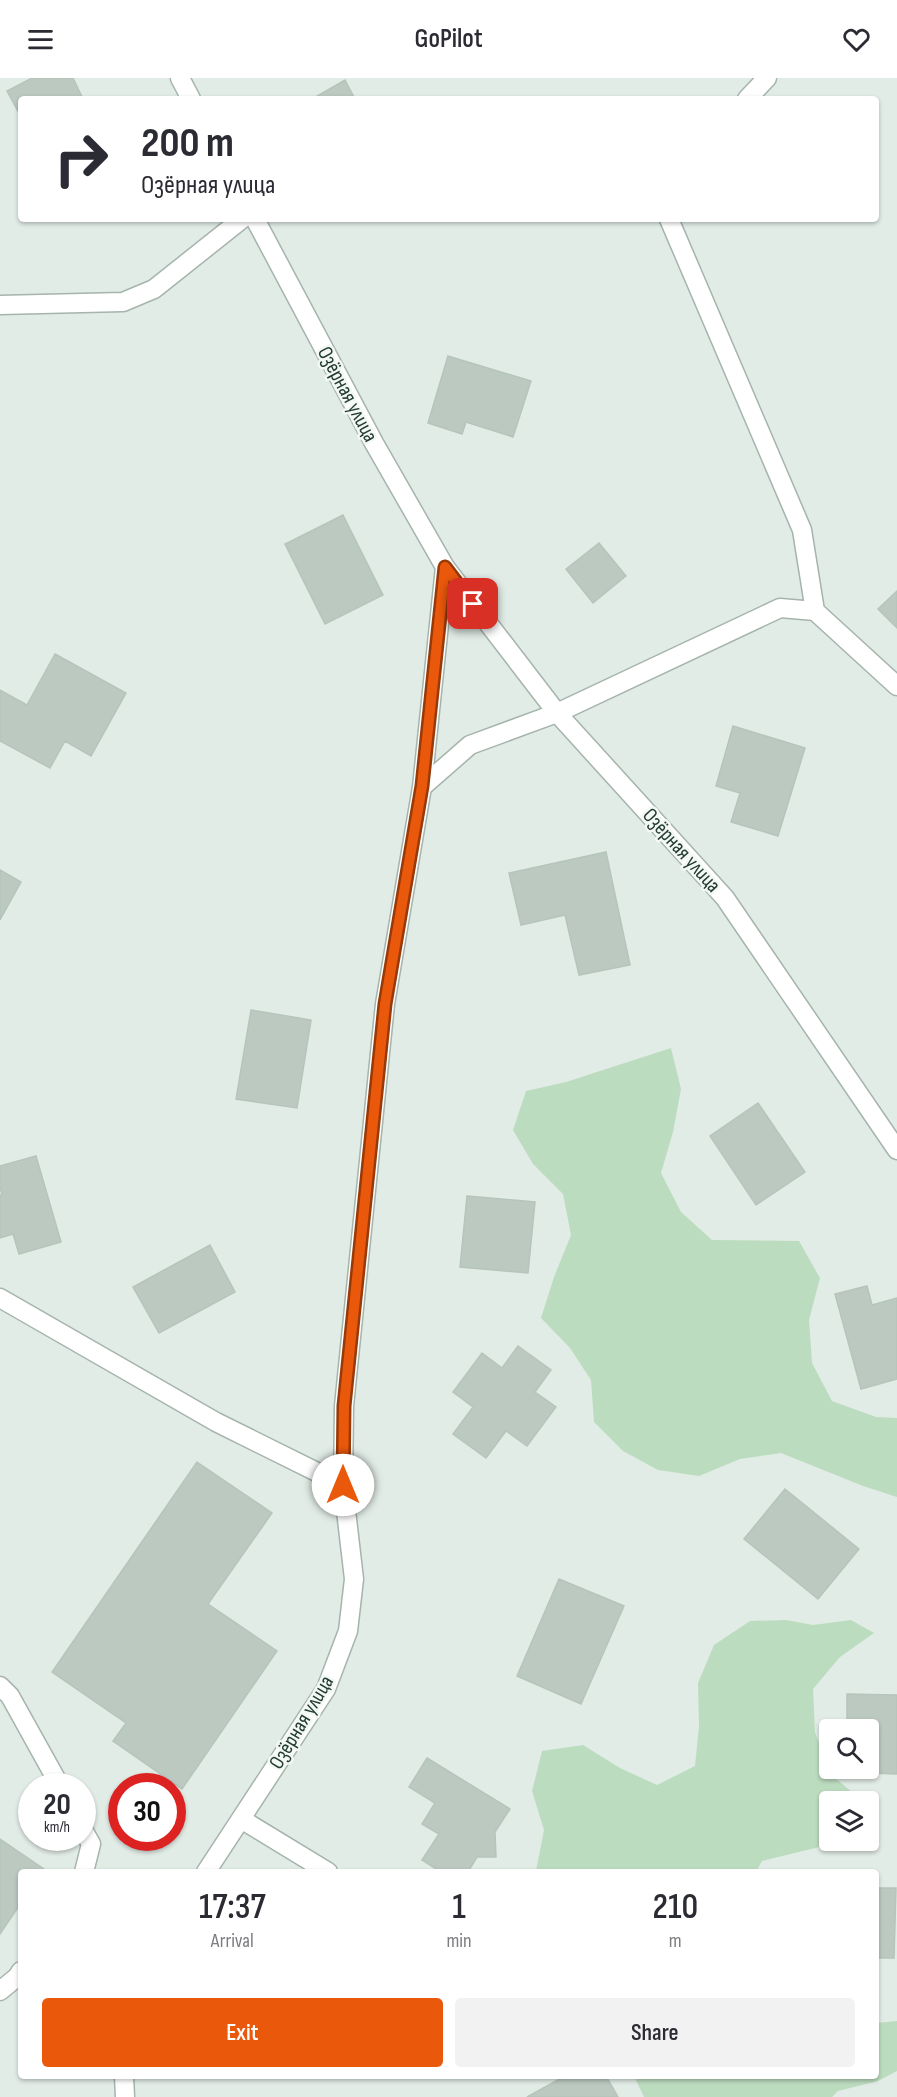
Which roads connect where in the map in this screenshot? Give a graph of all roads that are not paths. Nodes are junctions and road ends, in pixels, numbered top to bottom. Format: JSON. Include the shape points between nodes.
{"nodes":[{"id":1,"x":180,"y":78,"type":"edge"},
{"id":2,"x":767,"y":78,"type":"edge"},
{"id":3,"x":189,"y":96,"type":"edge"},
{"id":4,"x":750,"y":96,"type":"edge"},
{"id":5,"x":238,"y":222,"type":"edge"},
{"id":6,"x":257,"y":222,"type":"edge"},
{"id":7,"x":670,"y":222,"type":"edge"},
{"id":8,"x":0,"y":305,"type":"edge"},
{"id":9,"x":445,"y":567,"type":"junction"},
{"id":10,"x":815,"y":611,"type":"junction"},
{"id":11,"x":897,"y":686,"type":"edge"},
{"id":12,"x":557,"y":713,"type":"junction"},
{"id":13,"x":422,"y":786,"type":"junction"},
{"id":14,"x":897,"y":1150,"type":"edge"},
{"id":15,"x":0,"y":1298,"type":"edge"},
{"id":16,"x":343,"y":1485,"type":"junction"},
{"id":17,"x":0,"y":1686,"type":"edge"},
{"id":18,"x":53,"y":1773,"type":"edge"},
{"id":19,"x":241,"y":1820,"type":"junction"},
{"id":20,"x":89,"y":1851,"type":"edge"},
{"id":21,"x":85,"y":1869,"type":"edge"},
{"id":22,"x":208,"y":1869,"type":"edge"},
{"id":23,"x":323,"y":1869,"type":"edge"},
{"id":24,"x":18,"y":1976,"type":"edge"},
{"id":25,"x":0,"y":1991,"type":"edge"},
{"id":26,"x":124,"y":2079,"type":"edge"},
{"id":27,"x":124,"y":2097,"type":"edge"}],
"edges":[{"from":1,"to":3,"type":"street"},
{"from":2,"to":4,"type":"street"},
{"from":5,"to":8,"type":"street","via":[[154,288],[123,302]]},
{"from":6,"to":9,"type":"street","name":"Озёрная улица"},
{"from":7,"to":10,"type":"street","via":[[802,530]]},
{"from":9,"to":12,"type":"street","name":"Озёрная улица"},
{"from":9,"to":13,"type":"street","name":"Озёрная улица"},
{"from":10,"to":11,"type":"street"},
{"from":10,"to":12,"type":"street","via":[[780,608]]},
{"from":12,"to":13,"type":"street","via":[[470,745]]},
{"from":12,"to":14,"type":"street","name":"Озёрная улица","via":[[725,898]]},
{"from":13,"to":16,"type":"street","name":"Озёрная улица","via":[[385,1004],[344,1406]]},
{"from":15,"to":16,"type":"street","via":[[216,1422]]},
{"from":16,"to":19,"type":"street","name":"Озёрная улица","via":[[354,1579],[348,1631],[326,1689]]},
{"from":17,"to":18,"type":"street","via":[[10,1696]]},
{"from":19,"to":22,"type":"street","name":"Озёрная улица"},
{"from":19,"to":23,"type":"street"},
{"from":20,"to":21,"type":"street"},
{"from":24,"to":25,"type":"street"},
{"from":26,"to":27,"type":"street"}]}
